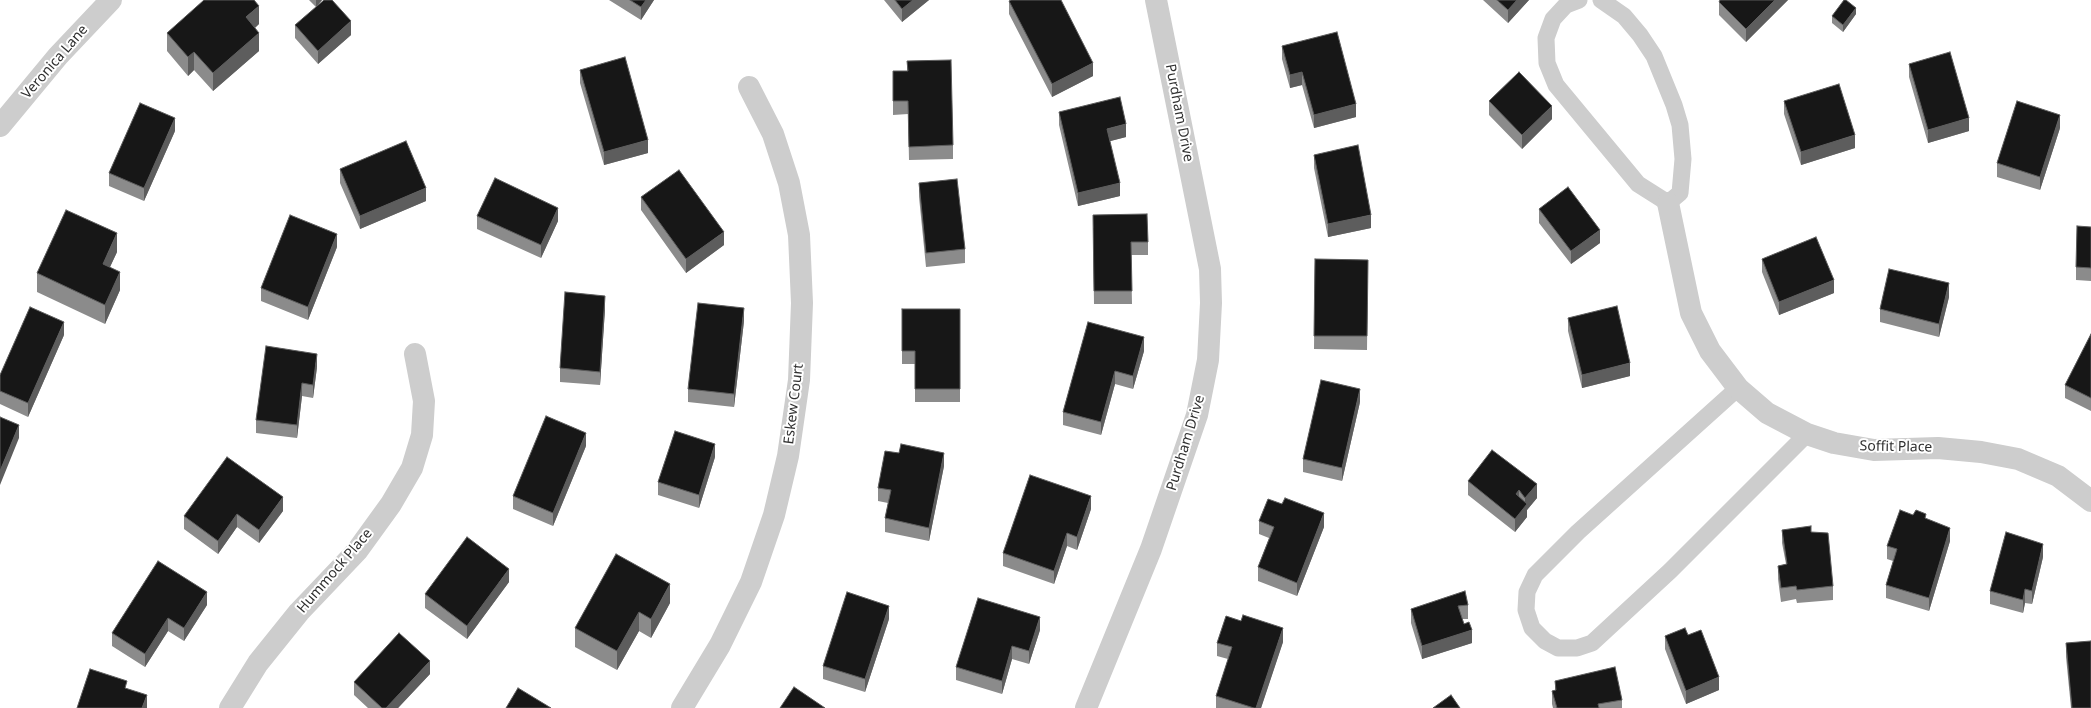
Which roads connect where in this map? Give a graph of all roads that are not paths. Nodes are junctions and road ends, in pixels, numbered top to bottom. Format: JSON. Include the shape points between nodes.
{"nodes":[{"id":1,"x":111,"y":0,"type":"edge"},
{"id":2,"x":1156,"y":0,"type":"edge"},
{"id":3,"x":1579,"y":0,"type":"edge"},
{"id":4,"x":1601,"y":0,"type":"edge"},
{"id":5,"x":749,"y":87,"type":"dead end"},
{"id":6,"x":0,"y":126,"type":"edge"},
{"id":7,"x":1668,"y":203,"type":"junction"},
{"id":8,"x":415,"y":354,"type":"dead end"},
{"id":9,"x":1738,"y":388,"type":"junction"},
{"id":10,"x":1808,"y":434,"type":"junction"},
{"id":11,"x":2091,"y":501,"type":"edge"},
{"id":12,"x":230,"y":708,"type":"edge"},
{"id":13,"x":682,"y":708,"type":"edge"},
{"id":14,"x":1086,"y":708,"type":"edge"}],
"edges":[{"from":1,"to":6,"type":"street","name":"Veronica Lane","via":[[58,56]]},
{"from":2,"to":14,"type":"street","name":"Purdham Drive","via":[[1210,269],[1208,360],[1197,415],[1149,556]]},
{"from":3,"to":7,"type":"lane","via":[[1566,6],[1553,19],[1546,38],[1547,63],[1556,85],[1638,184]]},
{"from":4,"to":7,"type":"lane","via":[[1624,16],[1640,35],[1654,56],[1674,105],[1680,125],[1683,159],[1680,193]]},
{"from":5,"to":13,"type":"street","name":"Eskew Court","via":[[773,134],[789,183],[799,236],[802,303],[799,380],[785,471],[774,515],[751,582],[720,645]]},
{"from":7,"to":9,"type":"street","name":"Soffit Place","via":[[1690,312],[1710,351]]},
{"from":8,"to":12,"type":"street","name":"Hummock Place","via":[[424,401],[422,435],[412,468],[391,504],[357,551],[299,612],[258,663]]},
{"from":9,"to":10,"type":"street","name":"Soffit Place","via":[[1767,413]]},
{"from":9,"to":10,"type":"lane","via":[[1578,532],[1535,575],[1527,592],[1526,610],[1532,628],[1545,641],[1558,648],[1577,648],[1592,643],[1670,571]]},
{"from":10,"to":11,"type":"street","name":"Soffit Place","via":[[1834,443],[1874,450],[1938,448],[2018,459],[2058,476]]}]}
